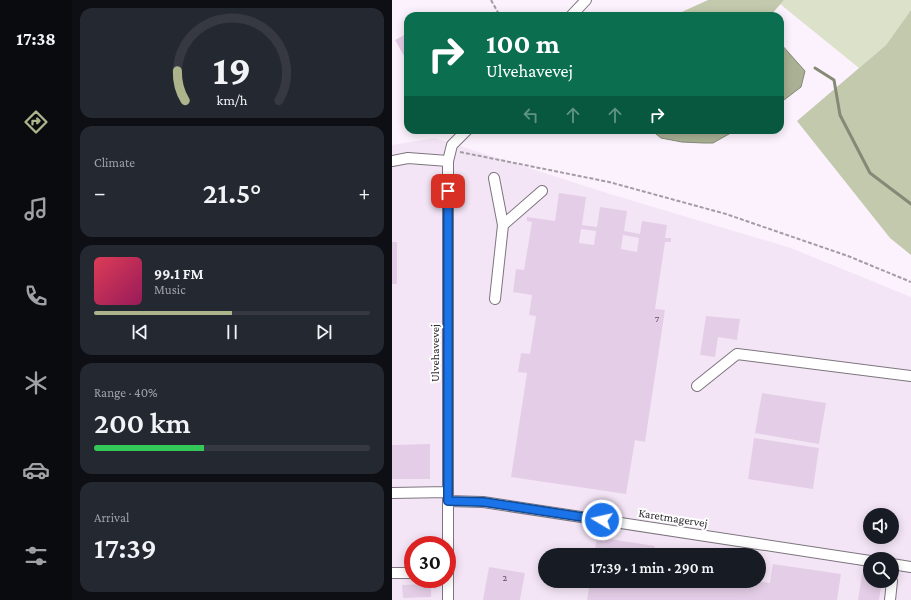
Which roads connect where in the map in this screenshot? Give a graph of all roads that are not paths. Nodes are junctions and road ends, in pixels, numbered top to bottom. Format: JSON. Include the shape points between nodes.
{"nodes":[{"id":1,"x":586,"y":0,"type":"edge"},
{"id":2,"x":575,"y":12,"type":"edge"},
{"id":3,"x":462,"y":134,"type":"edge"},
{"id":4,"x":392,"y":160,"type":"edge"},
{"id":5,"x":448,"y":161,"type":"junction"},
{"id":6,"x":494,"y":178,"type":"dead end"},
{"id":7,"x":542,"y":191,"type":"dead end"},
{"id":8,"x":503,"y":225,"type":"junction"},
{"id":9,"x":495,"y":299,"type":"dead end"},
{"id":10,"x":911,"y":376,"type":"edge"},
{"id":11,"x":697,"y":386,"type":"dead end"},
{"id":12,"x":392,"y":493,"type":"edge"},
{"id":13,"x":448,"y":497,"type":"junction"},
{"id":14,"x":448,"y":536,"type":"edge"},
{"id":15,"x":863,"y":560,"type":"edge"},
{"id":16,"x":899,"y":565,"type":"edge"},
{"id":17,"x":911,"y":567,"type":"edge"},
{"id":18,"x":392,"y":573,"type":"edge"},
{"id":19,"x":404,"y":573,"type":"edge"},
{"id":20,"x":448,"y":588,"type":"edge"},
{"id":21,"x":891,"y":588,"type":"edge"},
{"id":22,"x":448,"y":600,"type":"edge"},
{"id":23,"x":890,"y":600,"type":"edge"}],
"edges":[{"from":1,"to":2,"type":"street"},
{"from":3,"to":5,"type":"street","name":"Ulvehavevej","via":[[452,145]]},
{"from":4,"to":5,"type":"street","via":[[408,158]]},
{"from":5,"to":13,"type":"street","name":"Ulvehavevej"},
{"from":6,"to":8,"type":"street"},
{"from":7,"to":8,"type":"street"},
{"from":8,"to":9,"type":"street"},
{"from":10,"to":11,"type":"street","via":[[737,354]]},
{"from":12,"to":13,"type":"street","name":"Karetmagervej"},
{"from":13,"to":14,"type":"street","name":"Ulvehavevej"},
{"from":13,"to":15,"type":"street","name":"Karetmagervej"},
{"from":16,"to":17,"type":"street"},
{"from":18,"to":19,"type":"street"},
{"from":20,"to":22,"type":"street","name":"Ulvehavevej"},
{"from":21,"to":23,"type":"street"}]}
